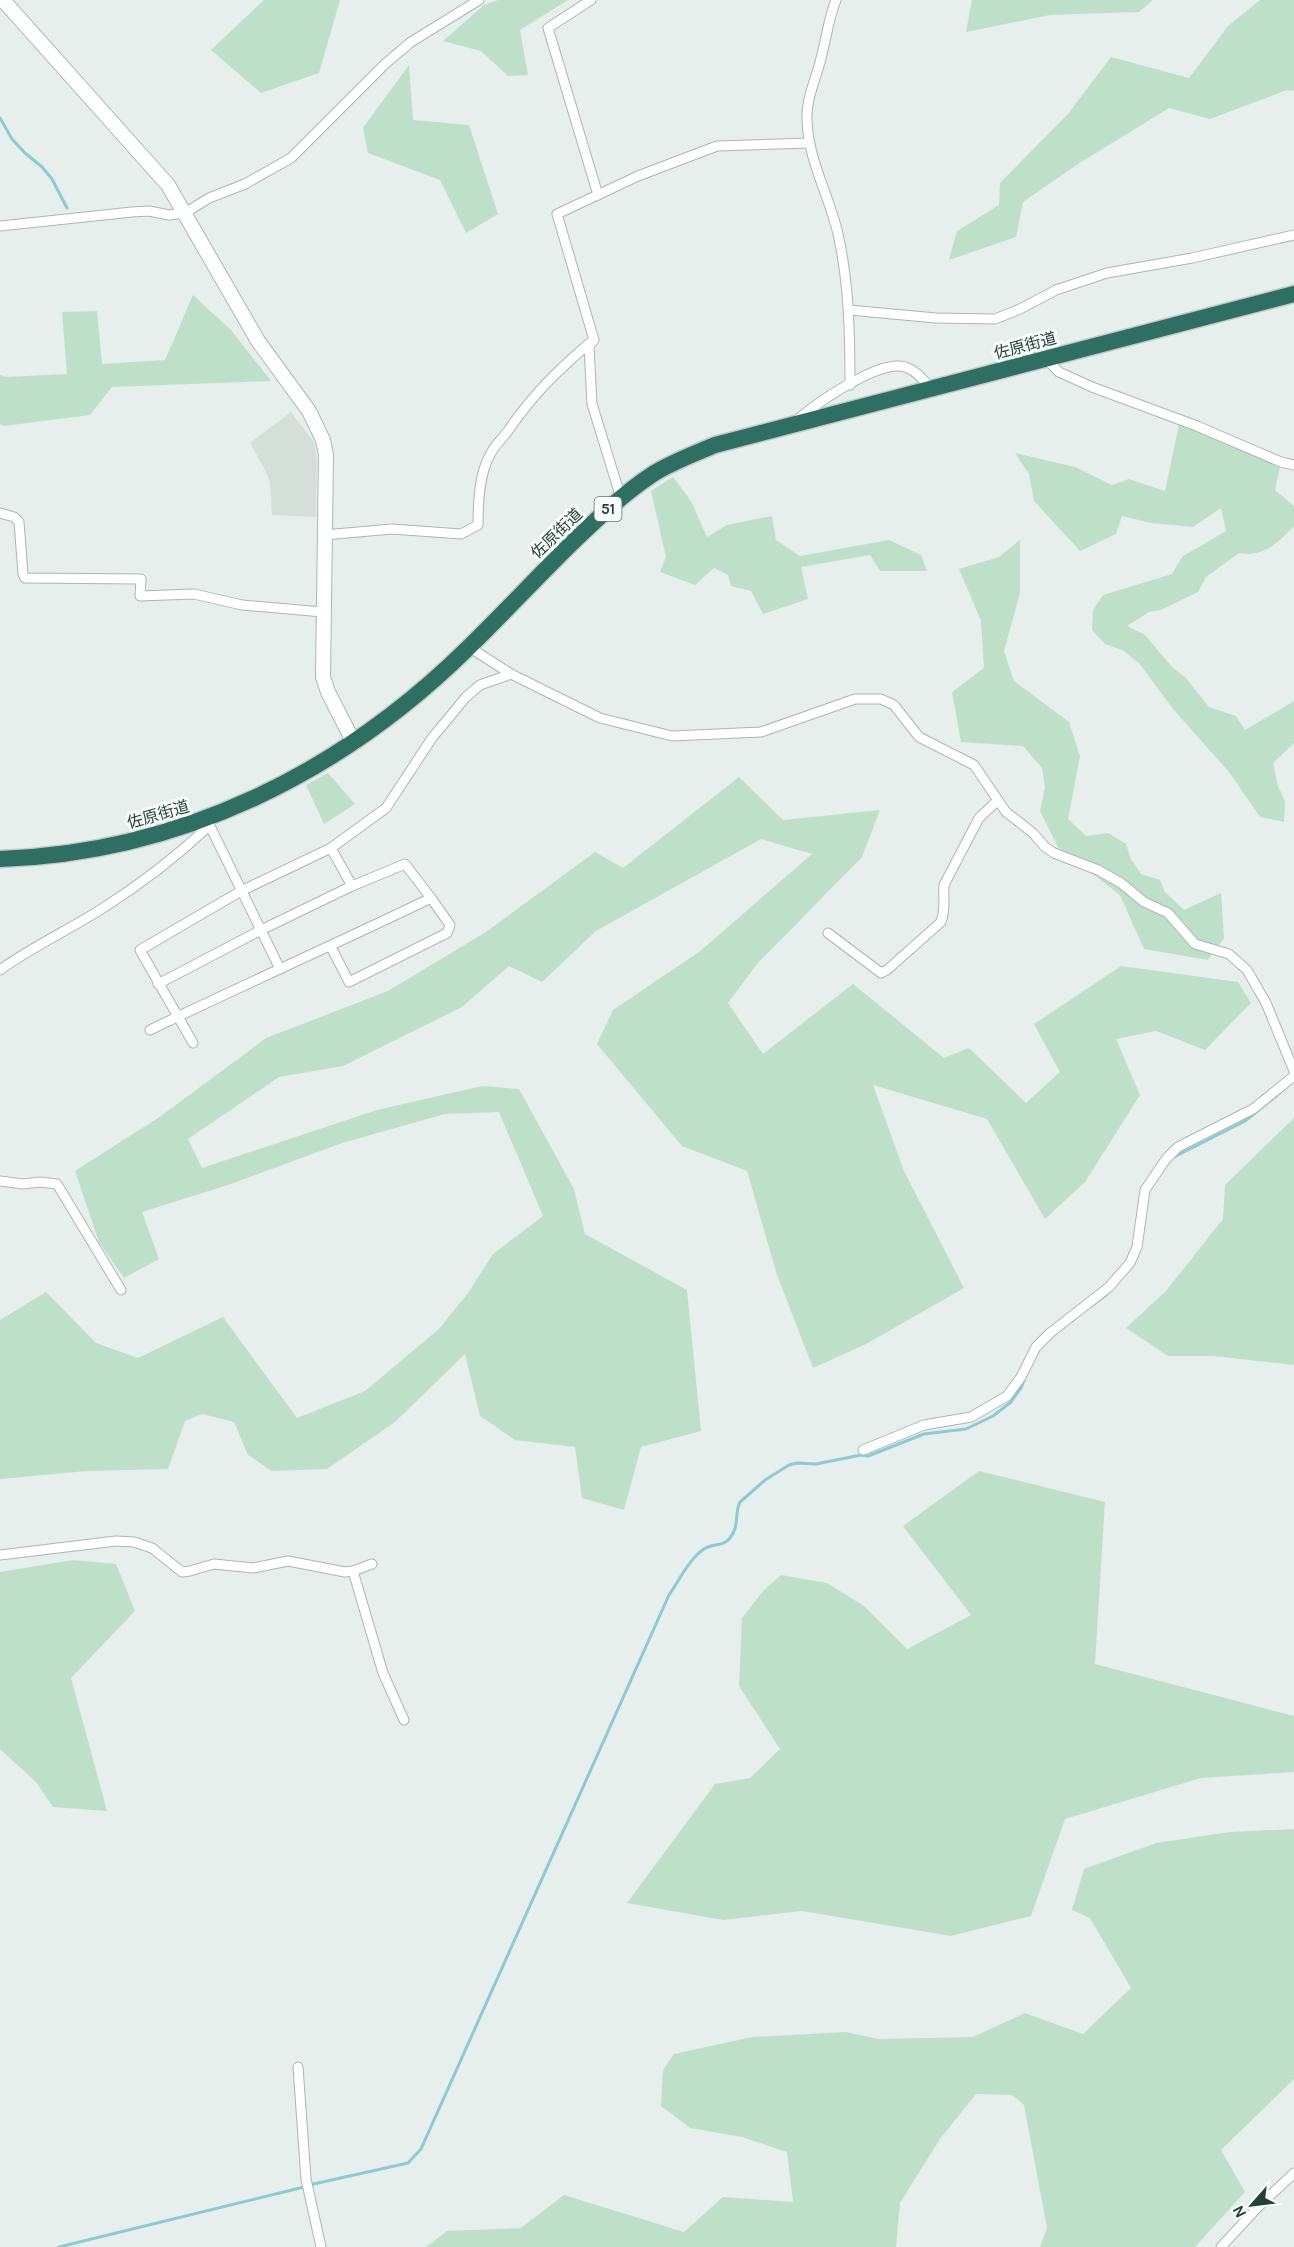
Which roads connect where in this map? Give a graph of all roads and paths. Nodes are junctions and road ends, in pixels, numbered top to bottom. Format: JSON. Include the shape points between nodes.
{"nodes":[{"id":1,"x":3,"y":0,"type":"edge"},
{"id":2,"x":479,"y":0,"type":"edge"},
{"id":3,"x":591,"y":0,"type":"edge"},
{"id":4,"x":836,"y":0,"type":"edge"},
{"id":5,"x":809,"y":143,"type":"junction"},
{"id":6,"x":598,"y":195,"type":"junction"},
{"id":7,"x":185,"y":213,"type":"junction"},
{"id":8,"x":0,"y":226,"type":"edge"},
{"id":9,"x":1294,"y":235,"type":"edge"},
{"id":10,"x":1294,"y":294,"type":"edge"},
{"id":11,"x":849,"y":310,"type":"junction"},
{"id":12,"x":594,"y":340,"type":"junction"},
{"id":13,"x":1045,"y":358,"type":"junction"},
{"id":14,"x":849,"y":385,"type":"junction"},
{"id":15,"x":930,"y":388,"type":"junction"},
{"id":16,"x":792,"y":424,"type":"junction"},
{"id":17,"x":1294,"y":465,"type":"edge"},
{"id":18,"x":621,"y":498,"type":"junction"},
{"id":19,"x":0,"y":513,"type":"edge"},
{"id":20,"x":324,"y":535,"type":"junction"},
{"id":21,"x":323,"y":612,"type":"junction"},
{"id":22,"x":469,"y":647,"type":"junction"},
{"id":23,"x":511,"y":674,"type":"junction"},
{"id":24,"x":354,"y":743,"type":"junction"},
{"id":25,"x":998,"y":801,"type":"junction"},
{"id":26,"x":208,"y":822,"type":"junction"},
{"id":27,"x":331,"y":848,"type":"junction"},
{"id":28,"x":0,"y":859,"type":"edge"},
{"id":29,"x":352,"y":886,"type":"junction"},
{"id":30,"x":241,"y":891,"type":"junction"},
{"id":31,"x":431,"y":898,"type":"junction"},
{"id":32,"x":261,"y":930,"type":"junction"},
{"id":33,"x":828,"y":933,"type":"dead end"},
{"id":34,"x":331,"y":947,"type":"junction"},
{"id":35,"x":280,"y":969,"type":"junction"},
{"id":36,"x":0,"y":970,"type":"edge"},
{"id":37,"x":158,"y":984,"type":"junction"},
{"id":38,"x":177,"y":1017,"type":"junction"},
{"id":39,"x":150,"y":1030,"type":"dead end"},
{"id":40,"x":193,"y":1043,"type":"dead end"},
{"id":41,"x":1294,"y":1073,"type":"edge"},
{"id":42,"x":0,"y":1171,"type":"edge"},
{"id":43,"x":4,"y":1181,"type":"edge"},
{"id":44,"x":121,"y":1290,"type":"dead end"},
{"id":45,"x":863,"y":1450,"type":"dead end"},
{"id":46,"x":0,"y":1555,"type":"edge"},
{"id":47,"x":372,"y":1563,"type":"dead end"},
{"id":48,"x":353,"y":1571,"type":"junction"},
{"id":49,"x":404,"y":1720,"type":"dead end"},
{"id":50,"x":298,"y":2067,"type":"dead end"},
{"id":51,"x":1294,"y":2173,"type":"edge"},
{"id":52,"x":321,"y":2247,"type":"edge"},
{"id":53,"x":1221,"y":2247,"type":"edge"}],
"edges":[{"from":1,"to":7,"type":"street","via":[[153,167]]},
{"from":2,"to":7,"type":"street","via":[[411,42],[291,158]]},
{"from":3,"to":6,"type":"street","via":[[548,28]]},
{"from":4,"to":5,"type":"street","via":[[808,101]]},
{"from":5,"to":6,"type":"street","via":[[717,146]]},
{"from":5,"to":11,"type":"street","via":[[838,233]]},
{"from":6,"to":12,"type":"street","via":[[557,214]]},
{"from":7,"to":8,"type":"street","via":[[132,212]]},
{"from":7,"to":20,"type":"street","via":[[258,341],[309,411],[323,440],[327,489]]},
{"from":9,"to":11,"type":"street","via":[[1107,273],[1056,290],[995,319]]},
{"from":10,"to":13,"type":"highway","name":"佐原街道","number":"51"},
{"from":11,"to":14,"type":"street"},
{"from":12,"to":18,"type":"street","via":[[589,346],[592,404]]},
{"from":12,"to":20,"type":"street","via":[[524,406],[491,454],[478,506],[478,525],[461,534],[393,530]]},
{"from":13,"to":15,"type":"highway","name":"佐原街道","number":"51"},
{"from":13,"to":17,"type":"street","via":[[1059,372],[1092,387]]},
{"from":14,"to":15,"type":"street","via":[[884,367],[903,366],[920,375]]},
{"from":14,"to":16,"type":"street","via":[[815,404]]},
{"from":15,"to":16,"type":"highway","name":"佐原街道","number":"51"},
{"from":16,"to":18,"type":"highway","name":"佐原街道","number":"51","via":[[715,445],[655,473]]},
{"from":18,"to":22,"type":"highway","name":"佐原街道","number":"51"},
{"from":19,"to":21,"type":"street","via":[[19,522],[25,578],[141,579],[140,596],[194,594],[242,605]]},
{"from":20,"to":21,"type":"street"},
{"from":21,"to":24,"type":"street","via":[[323,677]]},
{"from":22,"to":23,"type":"street"},
{"from":22,"to":24,"type":"highway","name":"佐原街道","number":"51","via":[[402,709]]},
{"from":23,"to":25,"type":"street","via":[[600,718],[672,736],[761,732],[855,699],[881,699],[894,705],[919,737],[974,765]]},
{"from":23,"to":27,"type":"street","via":[[480,685],[466,697],[432,738],[386,808]]},
{"from":24,"to":26,"type":"highway","name":"佐原街道","number":"51"},
{"from":25,"to":33,"type":"street","via":[[979,818],[944,885],[945,912],[941,921],[886,970],[881,973]]},
{"from":25,"to":41,"type":"street","via":[[1045,847],[1121,883],[1144,902],[1168,913],[1195,944],[1229,954],[1247,970],[1266,1003]]},
{"from":26,"to":28,"type":"highway","name":"佐原街道","number":"51","via":[[61,854]]},
{"from":26,"to":30,"type":"street"},
{"from":26,"to":36,"type":"street","via":[[152,874]]},
{"from":27,"to":29,"type":"street"},
{"from":27,"to":30,"type":"street"},
{"from":29,"to":31,"type":"street","via":[[405,864]]},
{"from":29,"to":32,"type":"street"},
{"from":30,"to":32,"type":"street"},
{"from":30,"to":37,"type":"street","via":[[140,950]]},
{"from":31,"to":34,"type":"street"},
{"from":31,"to":34,"type":"street","via":[[450,925],[447,933],[349,982]]},
{"from":32,"to":35,"type":"street"},
{"from":32,"to":37,"type":"street"},
{"from":34,"to":35,"type":"street"},
{"from":35,"to":38,"type":"street"},
{"from":37,"to":38,"type":"street"},
{"from":38,"to":39,"type":"street"},
{"from":38,"to":40,"type":"street"},
{"from":41,"to":45,"type":"street","via":[[1252,1109],[1171,1153],[1145,1190],[1137,1247],[1130,1263],[1109,1287],[1036,1347],[1007,1396],[971,1417],[924,1425]]},
{"from":42,"to":43,"type":"street"},
{"from":43,"to":44,"type":"street","via":[[57,1184]]},
{"from":46,"to":48,"type":"street","via":[[116,1541],[153,1548],[182,1572],[214,1564],[253,1568],[288,1561]]},
{"from":47,"to":48,"type":"street"},
{"from":48,"to":49,"type":"street","via":[[383,1673]]},
{"from":50,"to":52,"type":"street","via":[[306,2179]]},
{"from":51,"to":53,"type":"street"}]}
